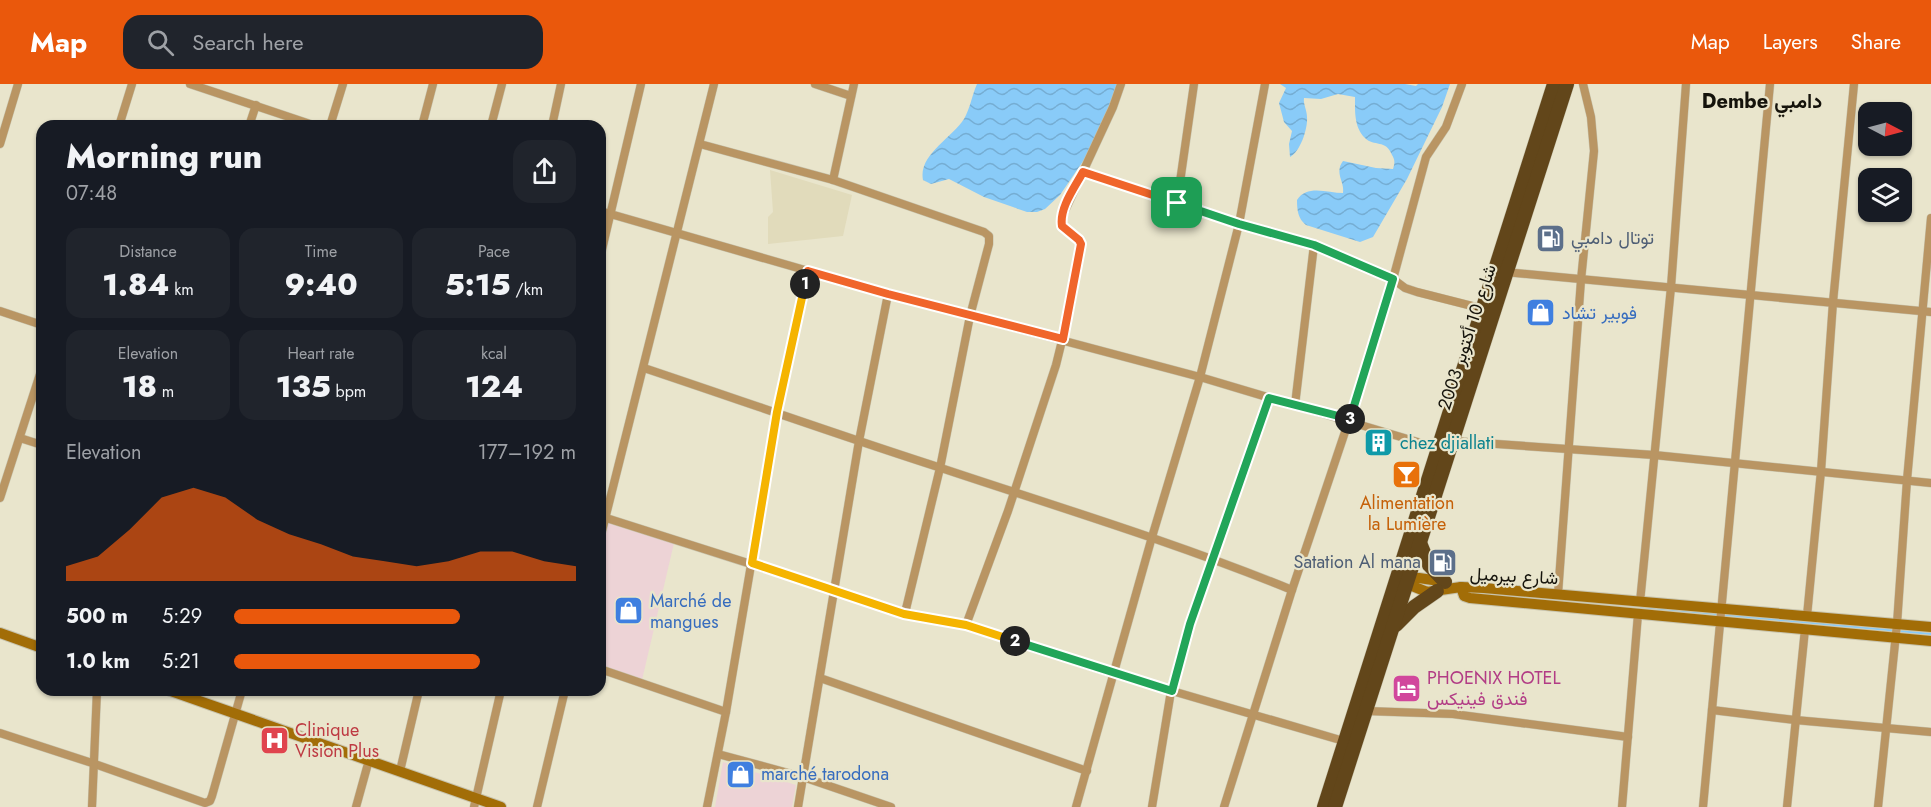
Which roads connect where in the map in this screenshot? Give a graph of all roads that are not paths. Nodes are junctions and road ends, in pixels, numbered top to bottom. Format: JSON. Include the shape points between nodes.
{"nodes":[{"id":1,"x":18,"y":84,"type":"edge"},
{"id":2,"x":132,"y":84,"type":"edge"},
{"id":3,"x":190,"y":84,"type":"edge"},
{"id":4,"x":343,"y":84,"type":"edge"},
{"id":5,"x":433,"y":84,"type":"edge"},
{"id":6,"x":502,"y":84,"type":"edge"},
{"id":7,"x":561,"y":84,"type":"edge"},
{"id":8,"x":641,"y":84,"type":"edge"},
{"id":9,"x":714,"y":84,"type":"edge"},
{"id":10,"x":815,"y":84,"type":"edge"},
{"id":11,"x":854,"y":84,"type":"edge"},
{"id":12,"x":1121,"y":84,"type":"edge"},
{"id":13,"x":1194,"y":84,"type":"edge"},
{"id":14,"x":1265,"y":84,"type":"edge"},
{"id":15,"x":1462,"y":84,"type":"edge"},
{"id":16,"x":1554,"y":84,"type":"edge"},
{"id":17,"x":1567,"y":84,"type":"edge"},
{"id":18,"x":1582,"y":84,"type":"edge"},
{"id":19,"x":1686,"y":84,"type":"edge"},
{"id":20,"x":1770,"y":84,"type":"edge"},
{"id":21,"x":1854,"y":84,"type":"edge"},
{"id":22,"x":851,"y":96,"type":"junction"},
{"id":23,"x":256,"y":105,"type":"junction"},
{"id":24,"x":121,"y":120,"type":"edge"},
{"id":25,"x":251,"y":120,"type":"edge"},
{"id":26,"x":299,"y":120,"type":"edge"},
{"id":27,"x":332,"y":120,"type":"edge"},
{"id":28,"x":424,"y":120,"type":"edge"},
{"id":29,"x":493,"y":120,"type":"edge"},
{"id":30,"x":553,"y":120,"type":"edge"},
{"id":31,"x":0,"y":144,"type":"edge"},
{"id":32,"x":700,"y":144,"type":"junction"},
{"id":33,"x":1083,"y":172,"type":"junction"},
{"id":34,"x":832,"y":180,"type":"junction"},
{"id":35,"x":1177,"y":203,"type":"junction"},
{"id":36,"x":606,"y":213,"type":"edge"},
{"id":37,"x":610,"y":214,"type":"junction"},
{"id":38,"x":1931,"y":218,"type":"edge"},
{"id":39,"x":1239,"y":224,"type":"junction"},
{"id":40,"x":606,"y":232,"type":"edge"},
{"id":41,"x":678,"y":233,"type":"junction"},
{"id":42,"x":1314,"y":245,"type":"junction"},
{"id":43,"x":808,"y":271,"type":"junction"},
{"id":44,"x":1502,"y":272,"type":"junction"},
{"id":45,"x":1393,"y":279,"type":"junction"},
{"id":46,"x":1581,"y":280,"type":"junction"},
{"id":47,"x":1671,"y":287,"type":"junction"},
{"id":48,"x":888,"y":294,"type":"junction"},
{"id":49,"x":1750,"y":294,"type":"junction"},
{"id":50,"x":1833,"y":302,"type":"junction"},
{"id":51,"x":1484,"y":309,"type":"junction"},
{"id":52,"x":0,"y":311,"type":"edge"},
{"id":53,"x":1927,"y":311,"type":"edge"},
{"id":54,"x":969,"y":316,"type":"junction"},
{"id":55,"x":36,"y":323,"type":"edge"},
{"id":56,"x":1063,"y":339,"type":"junction"},
{"id":57,"x":644,"y":368,"type":"junction"},
{"id":58,"x":1200,"y":377,"type":"junction"},
{"id":59,"x":36,"y":387,"type":"edge"},
{"id":60,"x":1269,"y":398,"type":"junction"},
{"id":61,"x":1295,"y":405,"type":"junction"},
{"id":62,"x":777,"y":412,"type":"junction"},
{"id":63,"x":1349,"y":420,"type":"junction"},
{"id":64,"x":20,"y":438,"type":"junction"},
{"id":65,"x":860,"y":441,"type":"junction"},
{"id":66,"x":36,"y":443,"type":"edge"},
{"id":67,"x":1448,"y":447,"type":"junction"},
{"id":68,"x":1568,"y":449,"type":"junction"},
{"id":69,"x":1654,"y":455,"type":"junction"},
{"id":70,"x":1736,"y":463,"type":"junction"},
{"id":71,"x":940,"y":468,"type":"junction"},
{"id":72,"x":1821,"y":471,"type":"junction"},
{"id":73,"x":1907,"y":480,"type":"junction"},
{"id":74,"x":1931,"y":483,"type":"edge"},
{"id":75,"x":1014,"y":492,"type":"junction"},
{"id":76,"x":0,"y":498,"type":"edge"},
{"id":77,"x":606,"y":506,"type":"edge"},
{"id":78,"x":606,"y":518,"type":"edge"},
{"id":79,"x":1152,"y":537,"type":"junction"},
{"id":80,"x":1420,"y":543,"type":"junction"},
{"id":81,"x":1212,"y":558,"type":"junction"},
{"id":82,"x":752,"y":563,"type":"junction"},
{"id":83,"x":1403,"y":580,"type":"junction"},
{"id":84,"x":1441,"y":586,"type":"junction"},
{"id":85,"x":1461,"y":587,"type":"junction"},
{"id":86,"x":1292,"y":590,"type":"junction"},
{"id":87,"x":835,"y":591,"type":"junction"},
{"id":88,"x":1558,"y":594,"type":"junction"},
{"id":89,"x":1640,"y":602,"type":"junction"},
{"id":90,"x":1721,"y":609,"type":"junction"},
{"id":91,"x":904,"y":614,"type":"junction"},
{"id":92,"x":1638,"y":614,"type":"junction"},
{"id":93,"x":1807,"y":616,"type":"junction"},
{"id":94,"x":1720,"y":621,"type":"junction"},
{"id":95,"x":1896,"y":624,"type":"junction"},
{"id":96,"x":966,"y":625,"type":"junction"},
{"id":97,"x":1394,"y":626,"type":"junction"},
{"id":98,"x":1931,"y":627,"type":"edge"},
{"id":99,"x":1805,"y":629,"type":"junction"},
{"id":100,"x":0,"y":633,"type":"edge"},
{"id":101,"x":1895,"y":637,"type":"junction"},
{"id":102,"x":1931,"y":640,"type":"edge"},
{"id":103,"x":36,"y":646,"type":"edge"},
{"id":104,"x":606,"y":671,"type":"edge"},
{"id":105,"x":1114,"y":674,"type":"junction"},
{"id":106,"x":820,"y":678,"type":"junction"},
{"id":107,"x":1172,"y":691,"type":"junction"},
{"id":108,"x":97,"y":696,"type":"edge"},
{"id":109,"x":185,"y":696,"type":"edge"},
{"id":110,"x":240,"y":696,"type":"edge"},
{"id":111,"x":418,"y":696,"type":"edge"},
{"id":112,"x":500,"y":696,"type":"edge"},
{"id":113,"x":564,"y":696,"type":"edge"},
{"id":114,"x":1712,"y":710,"type":"junction"},
{"id":115,"x":1366,"y":711,"type":"junction"},
{"id":116,"x":726,"y":712,"type":"junction"},
{"id":117,"x":235,"y":713,"type":"junction"},
{"id":118,"x":1254,"y":715,"type":"junction"},
{"id":119,"x":1795,"y":720,"type":"junction"},
{"id":120,"x":1886,"y":727,"type":"junction"},
{"id":121,"x":1931,"y":732,"type":"edge"},
{"id":122,"x":0,"y":734,"type":"edge"},
{"id":123,"x":1628,"y":737,"type":"junction"},
{"id":124,"x":1350,"y":743,"type":"junction"},
{"id":125,"x":718,"y":754,"type":"junction"},
{"id":126,"x":369,"y":760,"type":"junction"},
{"id":127,"x":92,"y":763,"type":"junction"},
{"id":128,"x":400,"y":771,"type":"junction"},
{"id":129,"x":1087,"y":771,"type":"junction"},
{"id":130,"x":803,"y":777,"type":"junction"},
{"id":131,"x":475,"y":802,"type":"edge"},
{"id":132,"x":92,"y":807,"type":"edge"},
{"id":133,"x":356,"y":807,"type":"edge"},
{"id":134,"x":501,"y":807,"type":"edge"},
{"id":135,"x":537,"y":807,"type":"edge"},
{"id":136,"x":707,"y":807,"type":"edge"},
{"id":137,"x":798,"y":807,"type":"edge"},
{"id":138,"x":891,"y":807,"type":"edge"},
{"id":139,"x":1076,"y":807,"type":"edge"},
{"id":140,"x":1152,"y":807,"type":"edge"},
{"id":141,"x":1224,"y":807,"type":"edge"},
{"id":142,"x":1324,"y":807,"type":"edge"},
{"id":143,"x":1335,"y":807,"type":"edge"},
{"id":144,"x":1622,"y":807,"type":"edge"},
{"id":145,"x":1703,"y":807,"type":"edge"},
{"id":146,"x":1787,"y":807,"type":"edge"},
{"id":147,"x":1878,"y":807,"type":"edge"}],
"edges":[{"from":1,"to":31,"type":"street"},
{"from":2,"to":24,"type":"street"},
{"from":3,"to":23,"type":"street"},
{"from":4,"to":27,"type":"street"},
{"from":5,"to":28,"type":"street"},
{"from":6,"to":29,"type":"street"},
{"from":7,"to":30,"type":"street"},
{"from":8,"to":37,"type":"street"},
{"from":9,"to":32,"type":"street"},
{"from":10,"to":22,"type":"street"},
{"from":11,"to":22,"type":"street"},
{"from":12,"to":33,"type":"street"},
{"from":13,"to":35,"type":"street"},
{"from":14,"to":39,"type":"street"},
{"from":15,"to":45,"type":"street","via":[[1446,127],[1426,157]]},
{"from":16,"to":44,"type":"highway","name":"شارع 10 أكتوبر 2003"},
{"from":17,"to":44,"type":"highway","name":"شارع 10 أكتوبر 2003"},
{"from":18,"to":46,"type":"street","via":[[1591,117],[1594,151]]},
{"from":19,"to":47,"type":"street"},
{"from":20,"to":49,"type":"street"},
{"from":21,"to":50,"type":"street"},
{"from":22,"to":34,"type":"street"},
{"from":23,"to":25,"type":"street"},
{"from":23,"to":26,"type":"street"},
{"from":32,"to":34,"type":"street"},
{"from":32,"to":41,"type":"street"},
{"from":33,"to":35,"type":"street"},
{"from":33,"to":56,"type":"street","via":[[1061,219],[1062,226],[1081,244]]},
{"from":34,"to":54,"type":"street","via":[[989,236]]},
{"from":35,"to":39,"type":"street"},
{"from":36,"to":37,"type":"street"},
{"from":37,"to":40,"type":"street"},
{"from":37,"to":41,"type":"street"},
{"from":38,"to":53,"type":"street"},
{"from":39,"to":42,"type":"street"},
{"from":39,"to":58,"type":"street"},
{"from":41,"to":43,"type":"street"},
{"from":41,"to":57,"type":"street"},
{"from":42,"to":45,"type":"street"},
{"from":42,"to":61,"type":"street"},
{"from":43,"to":48,"type":"street"},
{"from":43,"to":62,"type":"street"},
{"from":44,"to":46,"type":"street"},
{"from":44,"to":51,"type":"highway","name":"شارع 10 أكتوبر 2003"},
{"from":44,"to":67,"type":"highway","name":"شارع 10 أكتوبر 2003"},
{"from":45,"to":51,"type":"street","via":[[1417,292]]},
{"from":45,"to":63,"type":"street"},
{"from":46,"to":47,"type":"street"},
{"from":46,"to":68,"type":"street"},
{"from":47,"to":49,"type":"street"},
{"from":47,"to":69,"type":"street"},
{"from":48,"to":54,"type":"street"},
{"from":48,"to":65,"type":"street"},
{"from":49,"to":50,"type":"street"},
{"from":49,"to":70,"type":"street"},
{"from":50,"to":53,"type":"street"},
{"from":50,"to":72,"type":"street"},
{"from":51,"to":67,"type":"highway","name":"شارع 10 أكتوبر 2003"},
{"from":52,"to":55,"type":"street"},
{"from":53,"to":73,"type":"street"},
{"from":54,"to":56,"type":"street"},
{"from":54,"to":71,"type":"street"},
{"from":56,"to":58,"type":"street"},
{"from":56,"to":75,"type":"street"},
{"from":57,"to":62,"type":"street"},
{"from":57,"to":77,"type":"street"},
{"from":58,"to":60,"type":"street"},
{"from":58,"to":79,"type":"street"},
{"from":59,"to":64,"type":"street"},
{"from":60,"to":61,"type":"street"},
{"from":60,"to":81,"type":"street"},
{"from":61,"to":63,"type":"street"},
{"from":62,"to":65,"type":"street"},
{"from":62,"to":82,"type":"street"},
{"from":63,"to":67,"type":"street"},
{"from":63,"to":86,"type":"street"},
{"from":64,"to":66,"type":"street"},
{"from":64,"to":76,"type":"street"},
{"from":65,"to":71,"type":"street"},
{"from":65,"to":87,"type":"street"},
{"from":67,"to":68,"type":"street"},
{"from":67,"to":80,"type":"highway","name":"شارع 10 أكتوبر 2003"},
{"from":67,"to":83,"type":"highway","name":"شارع 10 أكتوبر 2003"},
{"from":68,"to":69,"type":"street"},
{"from":68,"to":88,"type":"street"},
{"from":69,"to":70,"type":"street"},
{"from":69,"to":89,"type":"street"},
{"from":70,"to":72,"type":"street"},
{"from":70,"to":90,"type":"street"},
{"from":71,"to":75,"type":"street"},
{"from":71,"to":91,"type":"street"},
{"from":72,"to":73,"type":"street"},
{"from":72,"to":93,"type":"street"},
{"from":73,"to":74,"type":"street"},
{"from":73,"to":95,"type":"street"},
{"from":75,"to":79,"type":"street"},
{"from":75,"to":96,"type":"street"},
{"from":78,"to":82,"type":"street"},
{"from":79,"to":81,"type":"street"},
{"from":79,"to":105,"type":"street"},
{"from":80,"to":83,"type":"highway","name":"شارع 10 أكتوبر 2003"},
{"from":80,"to":84,"type":"highway"},
{"from":81,"to":86,"type":"street"},
{"from":81,"to":107,"type":"street"},
{"from":82,"to":87,"type":"street"},
{"from":82,"to":116,"type":"street"},
{"from":83,"to":84,"type":"street","via":[[1422,591]]},
{"from":83,"to":97,"type":"highway","name":"شارع 10 أكتوبر 2003"},
{"from":83,"to":124,"type":"highway","name":"شارع 10 أكتوبر 2003"},
{"from":84,"to":85,"type":"street"},
{"from":84,"to":97,"type":"highway"},
{"from":85,"to":88,"type":"street","name":"شارع بيرميل"},
{"from":85,"to":92,"type":"street","name":"شارع بيرميل","via":[[1467,598]]},
{"from":86,"to":118,"type":"street"},
{"from":87,"to":91,"type":"street"},
{"from":87,"to":106,"type":"street"},
{"from":88,"to":89,"type":"street","name":"شارع بيرميل"},
{"from":89,"to":90,"type":"street","name":"شارع بيرميل"},
{"from":90,"to":93,"type":"street","name":"شارع بيرميل"},
{"from":90,"to":94,"type":"street"},
{"from":91,"to":96,"type":"street"},
{"from":92,"to":94,"type":"street","name":"شارع بيرميل"},
{"from":92,"to":123,"type":"street"},
{"from":93,"to":95,"type":"street","name":"شارع بيرميل"},
{"from":94,"to":99,"type":"street","name":"شارع بيرميل"},
{"from":94,"to":114,"type":"street"},
{"from":95,"to":98,"type":"street","name":"شارع بيرميل"},
{"from":95,"to":101,"type":"street"},
{"from":96,"to":105,"type":"street"},
{"from":97,"to":115,"type":"highway","name":"شارع 10 أكتوبر 2003"},
{"from":99,"to":101,"type":"street","name":"شارع بيرميل"},
{"from":99,"to":119,"type":"street"},
{"from":100,"to":103,"type":"street"},
{"from":101,"to":102,"type":"street","name":"شارع بيرميل"},
{"from":101,"to":120,"type":"street"},
{"from":104,"to":116,"type":"street"},
{"from":105,"to":107,"type":"street"},
{"from":105,"to":129,"type":"street"},
{"from":106,"to":129,"type":"street"},
{"from":106,"to":130,"type":"street"},
{"from":107,"to":118,"type":"street"},
{"from":107,"to":140,"type":"street"},
{"from":108,"to":127,"type":"street"},
{"from":109,"to":117,"type":"street"},
{"from":110,"to":117,"type":"street"},
{"from":111,"to":128,"type":"street"},
{"from":112,"to":131,"type":"street"},
{"from":113,"to":135,"type":"street"},
{"from":114,"to":119,"type":"street"},
{"from":114,"to":145,"type":"street"},
{"from":115,"to":123,"type":"street","via":[[1461,715]]},
{"from":115,"to":124,"type":"highway","name":"شارع 10 أكتوبر 2003"},
{"from":116,"to":125,"type":"street"},
{"from":117,"to":126,"type":"street"},
{"from":117,"to":127,"type":"street","via":[[210,801],[205,803]]},
{"from":118,"to":124,"type":"street"},
{"from":118,"to":141,"type":"street"},
{"from":119,"to":120,"type":"street"},
{"from":119,"to":146,"type":"street"},
{"from":120,"to":121,"type":"street"},
{"from":120,"to":147,"type":"street"},
{"from":122,"to":127,"type":"street"},
{"from":123,"to":144,"type":"street"},
{"from":124,"to":142,"type":"highway","name":"شارع 10 أكتوبر 2003"},
{"from":124,"to":143,"type":"highway","name":"شارع 10 أكتوبر 2003"},
{"from":125,"to":130,"type":"street"},
{"from":125,"to":136,"type":"street"},
{"from":126,"to":128,"type":"street"},
{"from":126,"to":133,"type":"street"},
{"from":127,"to":132,"type":"street"},
{"from":128,"to":131,"type":"street"},
{"from":129,"to":139,"type":"street"},
{"from":130,"to":137,"type":"street"},
{"from":130,"to":138,"type":"street"},
{"from":131,"to":134,"type":"street"}]}
